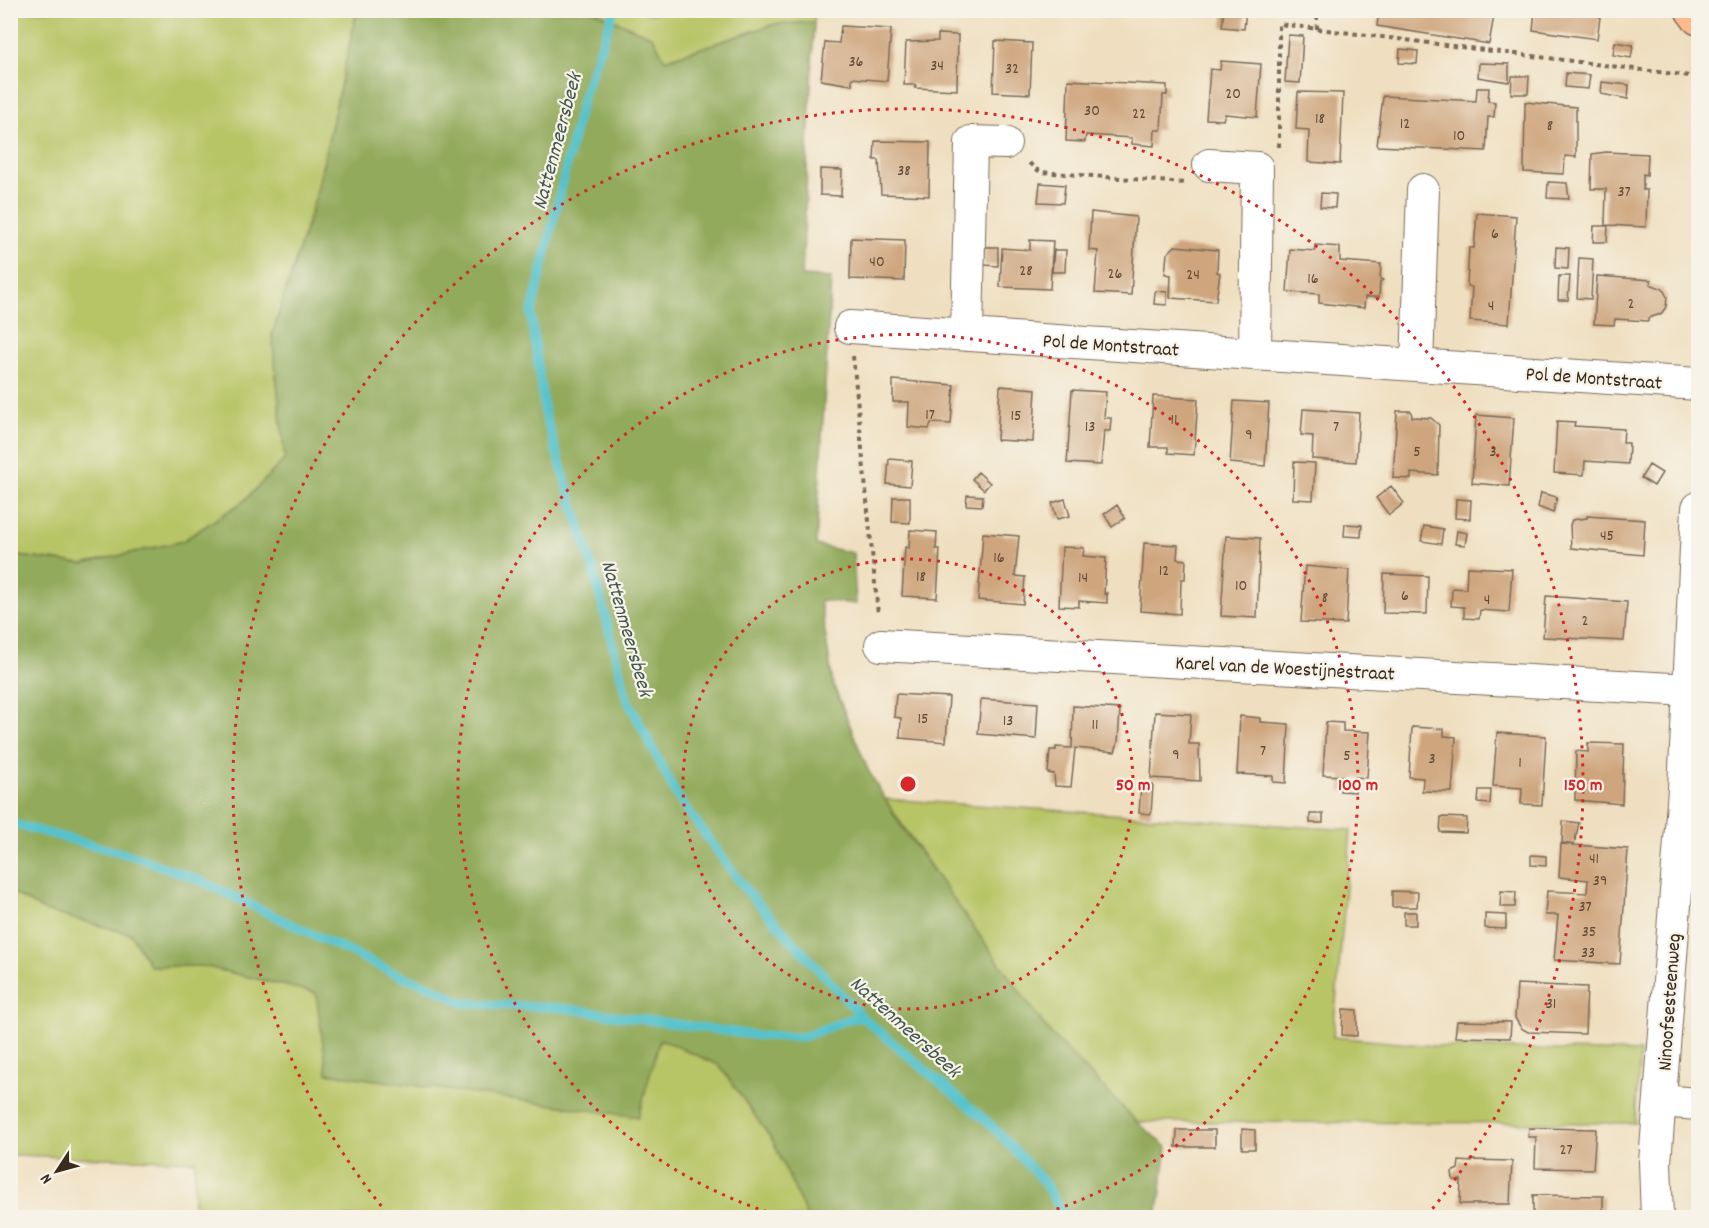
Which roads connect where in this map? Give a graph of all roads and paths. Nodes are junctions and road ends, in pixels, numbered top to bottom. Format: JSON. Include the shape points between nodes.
{"nodes":[{"id":1,"x":1317,"y":10,"type":"edge"},
{"id":2,"x":1692,"y":10,"type":"edge"},
{"id":3,"x":1698,"y":18,"type":"edge"},
{"id":4,"x":1317,"y":29,"type":"junction"},
{"id":5,"x":1698,"y":77,"type":"edge"},
{"id":6,"x":1005,"y":143,"type":"joint"},
{"id":7,"x":1209,"y":165,"type":"joint"},
{"id":8,"x":1257,"y":168,"type":"junction"},
{"id":9,"x":1423,"y":190,"type":"dead end"},
{"id":10,"x":850,"y":327,"type":"joint"},
{"id":11,"x":968,"y":335,"type":"junction"},
{"id":12,"x":1255,"y":354,"type":"junction"},
{"id":13,"x":1417,"y":365,"type":"junction"},
{"id":14,"x":1698,"y":384,"type":"edge"},
{"id":15,"x":1698,"y":508,"type":"edge"},
{"id":16,"x":880,"y":645,"type":"joint"},
{"id":17,"x":1690,"y":690,"type":"junction"},
{"id":18,"x":1691,"y":789,"type":"edge"},
{"id":19,"x":1660,"y":1101,"type":"junction"},
{"id":20,"x":1698,"y":1104,"type":"edge"},
{"id":21,"x":1657,"y":1218,"type":"edge"}],
"edges":[{"from":1,"to":4,"type":"path"},
{"from":2,"to":3,"type":"main road"},
{"from":4,"to":5,"type":"path"},
{"from":4,"to":8,"type":"path","via":[[1279,24],[1279,148]]},
{"from":6,"to":7,"type":"path","via":[[1040,172],[1190,183]]},
{"from":6,"to":11,"type":"street","via":[[971,142]]},
{"from":7,"to":8,"type":"street"},
{"from":8,"to":12,"type":"street"},
{"from":9,"to":13,"type":"street"},
{"from":10,"to":11,"type":"street","name":"Pol de Montstraat"},
{"from":10,"to":16,"type":"path"},
{"from":11,"to":12,"type":"street","name":"Pol de Montstraat"},
{"from":12,"to":13,"type":"street","name":"Pol de Montstraat"},
{"from":13,"to":14,"type":"street","name":"Pol de Montstraat"},
{"from":15,"to":17,"type":"street","name":"Ninoofsesteenweg"},
{"from":16,"to":17,"type":"street","name":"Karel van de Woestijnestraat"},
{"from":17,"to":18,"type":"street","name":"Ninoofsesteenweg"},
{"from":18,"to":19,"type":"street","name":"Ninoofsesteenweg"},
{"from":19,"to":20,"type":"street"},
{"from":19,"to":21,"type":"street","name":"Ninoofsesteenweg","via":[[1655,1162]]}]}
